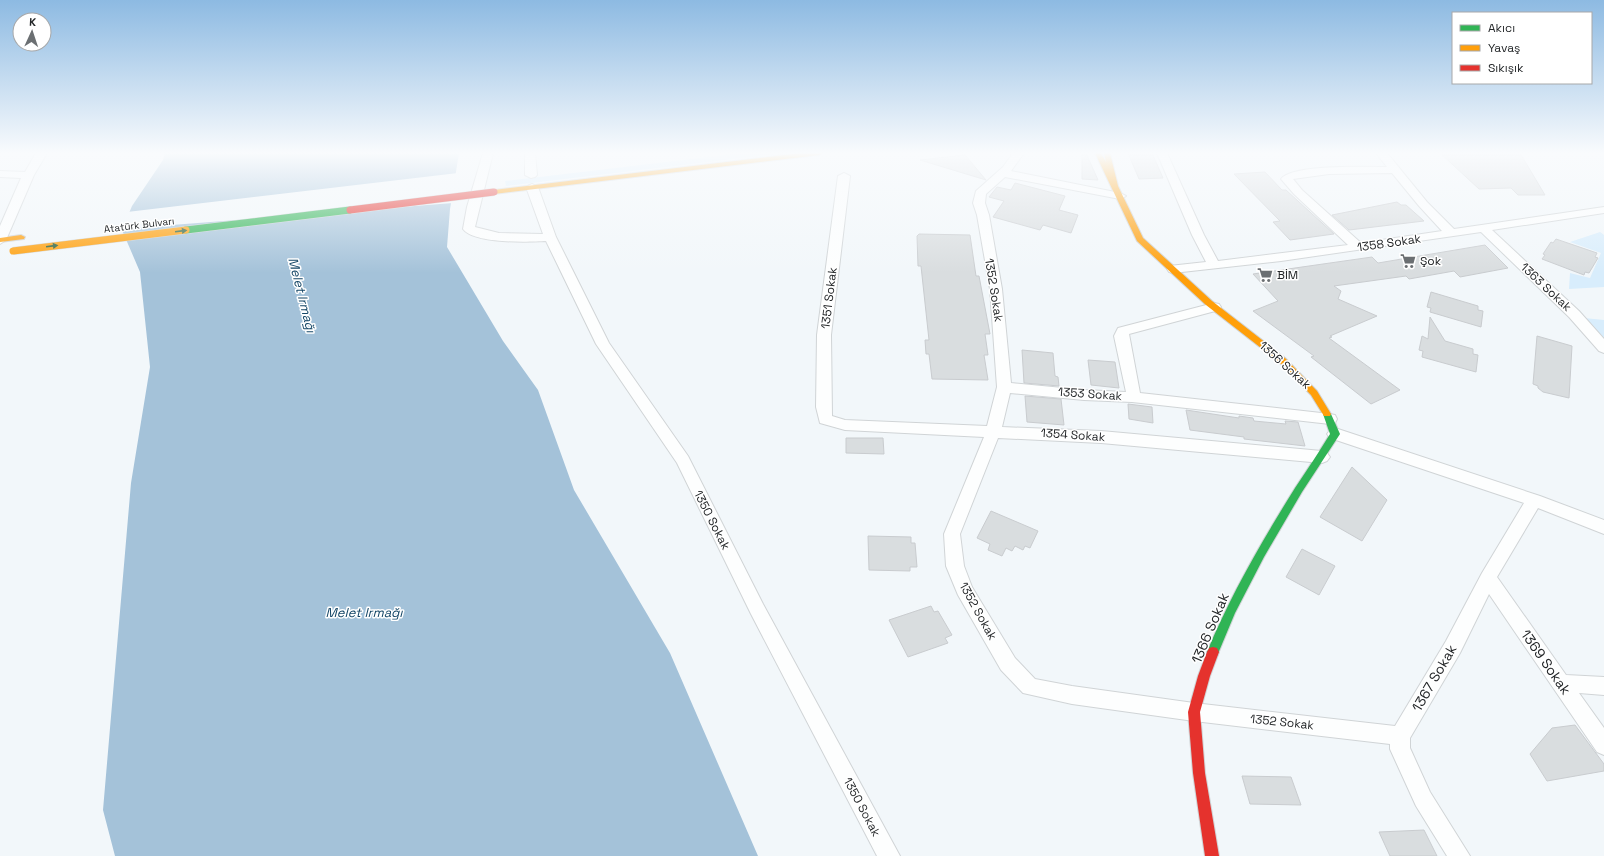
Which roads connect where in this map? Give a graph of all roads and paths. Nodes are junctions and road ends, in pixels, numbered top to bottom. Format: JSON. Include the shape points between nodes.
{"nodes":[{"id":1,"x":20,"y":193,"type":"edge"},
{"id":2,"x":477,"y":193,"type":"edge"},
{"id":3,"x":486,"y":193,"type":"edge"},
{"id":4,"x":536,"y":193,"type":"edge"},
{"id":5,"x":842,"y":193,"type":"edge"},
{"id":6,"x":980,"y":193,"type":"edge"},
{"id":7,"x":1119,"y":193,"type":"edge"},
{"id":8,"x":1180,"y":193,"type":"edge"},
{"id":9,"x":1299,"y":193,"type":"edge"},
{"id":10,"x":1415,"y":193,"type":"edge"},
{"id":11,"x":1604,"y":210,"type":"edge"},
{"id":12,"x":1484,"y":229,"type":"junction"},
{"id":13,"x":1452,"y":234,"type":"junction"},
{"id":14,"x":25,"y":236,"type":"dead end"},
{"id":15,"x":550,"y":237,"type":"junction"},
{"id":16,"x":0,"y":240,"type":"edge"},
{"id":17,"x":1358,"y":247,"type":"junction"},
{"id":18,"x":10,"y":251,"type":"dead end"},
{"id":19,"x":1214,"y":265,"type":"junction"},
{"id":20,"x":1173,"y":269,"type":"junction"},
{"id":21,"x":1214,"y":307,"type":"junction"},
{"id":22,"x":1604,"y":348,"type":"edge"},
{"id":23,"x":1004,"y":387,"type":"junction"},
{"id":24,"x":1132,"y":397,"type":"junction"},
{"id":25,"x":1330,"y":418,"type":"junction"},
{"id":26,"x":825,"y":419,"type":"joint"},
{"id":27,"x":994,"y":430,"type":"junction"},
{"id":28,"x":1335,"y":434,"type":"junction"},
{"id":29,"x":1322,"y":457,"type":"junction"},
{"id":30,"x":1534,"y":500,"type":"junction"},
{"id":31,"x":1604,"y":527,"type":"edge"},
{"id":32,"x":1488,"y":578,"type":"junction"},
{"id":33,"x":1560,"y":683,"type":"junction"},
{"id":34,"x":1604,"y":686,"type":"edge"},
{"id":35,"x":1194,"y":712,"type":"junction"},
{"id":36,"x":1400,"y":736,"type":"junction"},
{"id":37,"x":1604,"y":745,"type":"edge"},
{"id":38,"x":889,"y":856,"type":"edge"},
{"id":39,"x":1212,"y":856,"type":"edge"},
{"id":40,"x":1459,"y":856,"type":"edge"}],
"edges":[{"from":1,"to":16,"type":"street"},
{"from":2,"to":15,"type":"street","via":[[469,229],[485,236],[509,239]]},
{"from":18,"to":3,"type":"main road","name":"Atatürk Bulvarı","one_way":true,"bridge":true},
{"from":4,"to":15,"type":"street","name":"1350 Sokak"},
{"from":5,"to":26,"type":"street","name":"1351 Sokak","via":[[824,335]]},
{"from":6,"to":23,"type":"street","name":"1352 Sokak","via":[[979,204],[996,289]]},
{"from":7,"to":20,"type":"main road","name":"1356 Sokak","via":[[1140,239]]},
{"from":8,"to":19,"type":"street"},
{"from":9,"to":17,"type":"street"},
{"from":10,"to":13,"type":"street"},
{"from":11,"to":12,"type":"street","name":"1358 Sokak"},
{"from":12,"to":13,"type":"street","name":"1358 Sokak"},
{"from":12,"to":22,"type":"street","name":"1363 Sokak","via":[[1574,314]]},
{"from":13,"to":17,"type":"street","name":"1358 Sokak"},
{"from":14,"to":16,"type":"main road"},
{"from":15,"to":38,"type":"street","name":"1350 Sokak","via":[[603,344],[682,460],[757,609]]},
{"from":17,"to":19,"type":"street","name":"1358 Sokak"},
{"from":19,"to":20,"type":"street","name":"1358 Sokak"},
{"from":20,"to":21,"type":"main road","name":"1356 Sokak"},
{"from":21,"to":24,"type":"street","name":"1353 Sokak","via":[[1123,331],[1121,336],[1134,390]]},
{"from":21,"to":25,"type":"main road","name":"1356 Sokak","via":[[1264,345],[1310,386]]},
{"from":23,"to":24,"type":"street","name":"1353 Sokak"},
{"from":23,"to":27,"type":"street","name":"1352 Sokak"},
{"from":24,"to":25,"type":"street"},
{"from":25,"to":28,"type":"main road","name":"1356 Sokak"},
{"from":26,"to":27,"type":"street","name":"1354 Sokak","via":[[845,425]]},
{"from":27,"to":29,"type":"street","name":"1354 Sokak"},
{"from":27,"to":35,"type":"street","name":"1352 Sokak","via":[[952,534],[955,566],[964,590],[1008,664],[1030,687]]},
{"from":28,"to":29,"type":"main road","name":"1366 Sokak"},
{"from":28,"to":30,"type":"street"},
{"from":29,"to":35,"type":"main road","name":"1366 Sokak","via":[[1294,497],[1228,614],[1204,676]]},
{"from":30,"to":31,"type":"street"},
{"from":30,"to":32,"type":"street","name":"1367 Sokak"},
{"from":32,"to":33,"type":"street","name":"1369 Sokak"},
{"from":32,"to":36,"type":"street","name":"1367 Sokak","via":[[1453,647]]},
{"from":33,"to":34,"type":"street"},
{"from":33,"to":37,"type":"street","name":"1369 Sokak"},
{"from":35,"to":36,"type":"street","name":"1352 Sokak"},
{"from":35,"to":39,"type":"main road","name":"1366 Sokak","via":[[1199,773]]},
{"from":36,"to":40,"type":"street","via":[[1400,748],[1423,799]]}]}
